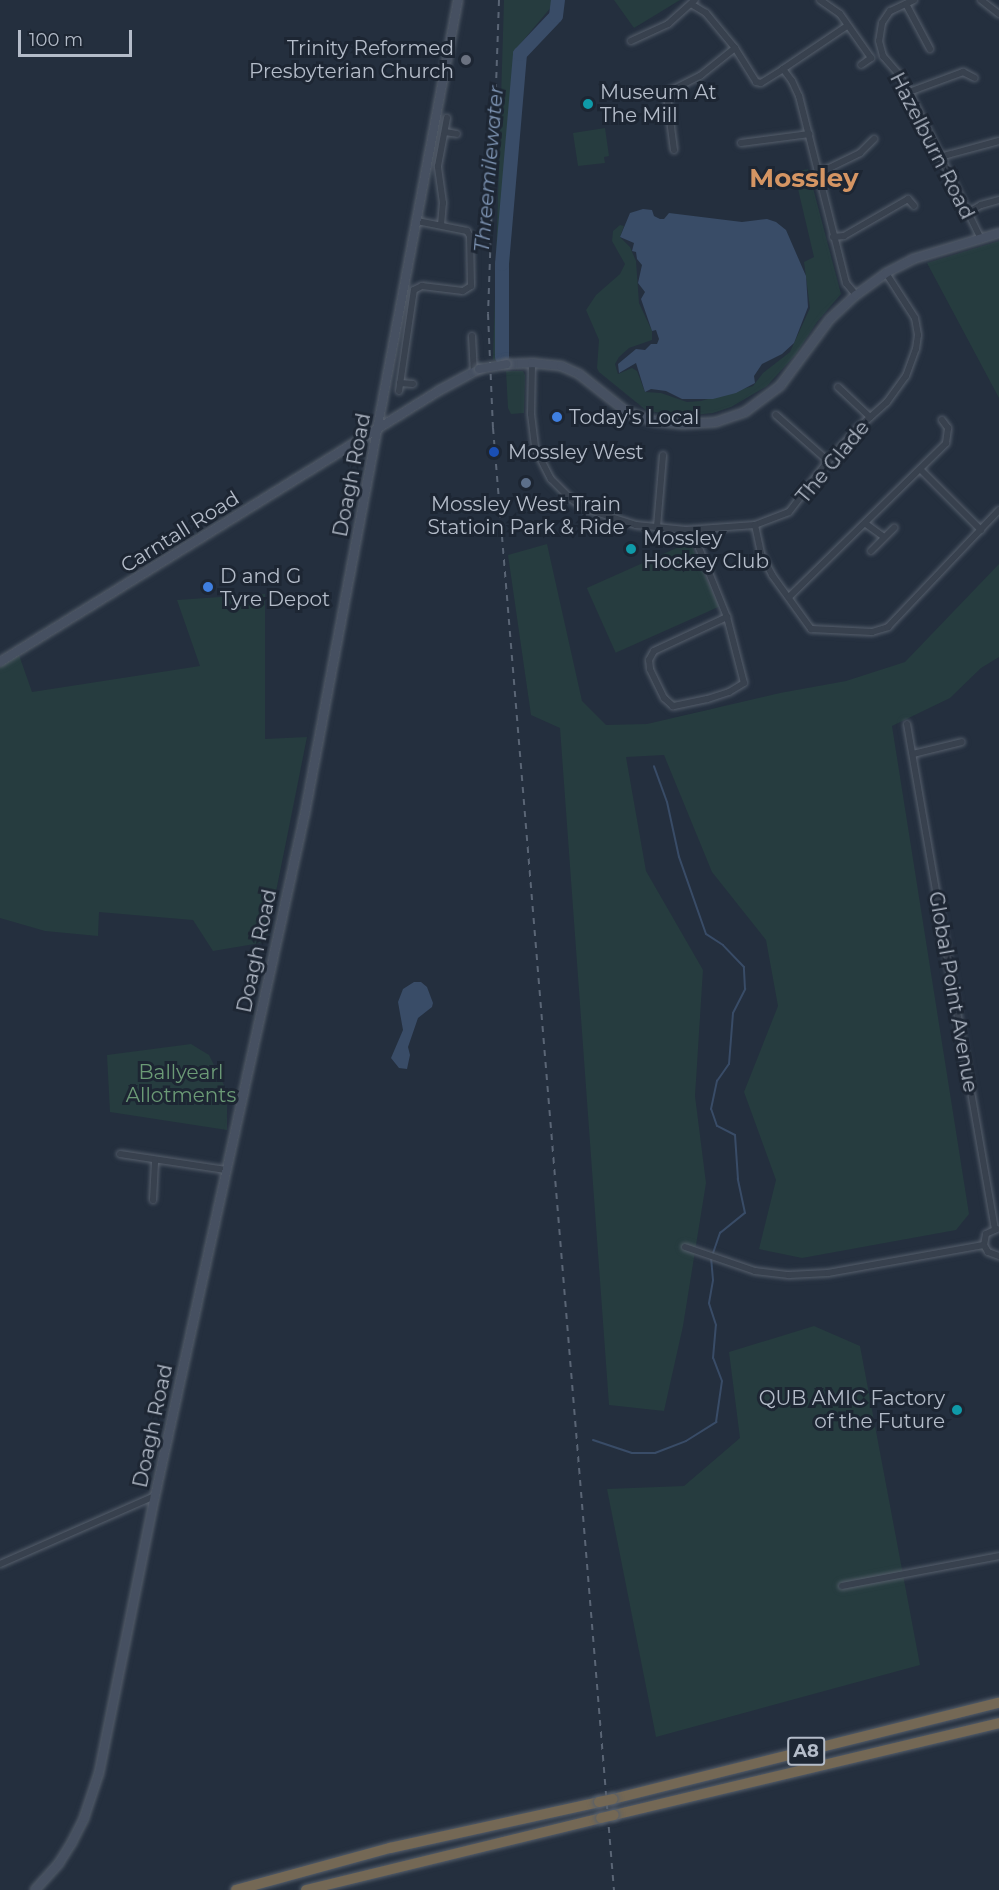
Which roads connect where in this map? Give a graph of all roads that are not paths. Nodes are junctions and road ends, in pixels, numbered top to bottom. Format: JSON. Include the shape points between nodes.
{"nodes":[{"id":1,"x":458,"y":0,"type":"edge"},
{"id":2,"x":820,"y":0,"type":"edge"},
{"id":3,"x":914,"y":0,"type":"edge"},
{"id":4,"x":981,"y":0,"type":"edge"},
{"id":5,"x":693,"y":2,"type":"edge"},
{"id":6,"x":906,"y":4,"type":"junction"},
{"id":7,"x":999,"y":14,"type":"edge"},
{"id":8,"x":847,"y":26,"type":"junction"},
{"id":9,"x":631,"y":41,"type":"dead end"},
{"id":10,"x":735,"y":48,"type":"junction"},
{"id":11,"x":930,"y":49,"type":"dead end"},
{"id":12,"x":861,"y":65,"type":"dead end"},
{"id":13,"x":783,"y":69,"type":"junction"},
{"id":14,"x":975,"y":78,"type":"dead end"},
{"id":15,"x":909,"y":92,"type":"junction"},
{"id":16,"x":447,"y":118,"type":"dead end"},
{"id":17,"x":445,"y":132,"type":"junction"},
{"id":18,"x":457,"y":134,"type":"dead end"},
{"id":19,"x":808,"y":134,"type":"junction"},
{"id":20,"x":874,"y":139,"type":"dead end"},
{"id":21,"x":999,"y":141,"type":"edge"},
{"id":22,"x":741,"y":143,"type":"dead end"},
{"id":23,"x":674,"y":150,"type":"dead end"},
{"id":24,"x":940,"y":157,"type":"junction"},
{"id":25,"x":817,"y":174,"type":"junction"},
{"id":26,"x":999,"y":200,"type":"edge"},
{"id":27,"x":914,"y":206,"type":"dead end"},
{"id":28,"x":967,"y":213,"type":"junction"},
{"id":29,"x":417,"y":221,"type":"junction"},
{"id":30,"x":441,"y":225,"type":"junction"},
{"id":31,"x":999,"y":233,"type":"edge"},
{"id":32,"x":833,"y":237,"type":"junction"},
{"id":33,"x":981,"y":239,"type":"junction"},
{"id":34,"x":886,"y":273,"type":"junction"},
{"id":35,"x":856,"y":295,"type":"junction"},
{"id":36,"x":472,"y":336,"type":"dead end"},
{"id":37,"x":532,"y":363,"type":"junction"},
{"id":38,"x":476,"y":370,"type":"junction"},
{"id":39,"x":400,"y":383,"type":"junction"},
{"id":40,"x":413,"y":384,"type":"dead end"},
{"id":41,"x":838,"y":387,"type":"dead end"},
{"id":42,"x":399,"y":391,"type":"dead end"},
{"id":43,"x":776,"y":415,"type":"dead end"},
{"id":44,"x":870,"y":417,"type":"junction"},
{"id":45,"x":942,"y":420,"type":"dead end"},
{"id":46,"x":376,"y":431,"type":"junction"},
{"id":47,"x":663,"y":456,"type":"dead end"},
{"id":48,"x":828,"y":461,"type":"junction"},
{"id":49,"x":921,"y":470,"type":"junction"},
{"id":50,"x":999,"y":510,"type":"edge"},
{"id":51,"x":866,"y":524,"type":"junction"},
{"id":52,"x":755,"y":525,"type":"junction"},
{"id":53,"x":657,"y":527,"type":"junction"},
{"id":54,"x":894,"y":528,"type":"dead end"},
{"id":55,"x":700,"y":530,"type":"junction"},
{"id":56,"x":981,"y":530,"type":"junction"},
{"id":57,"x":884,"y":537,"type":"junction"},
{"id":58,"x":870,"y":551,"type":"dead end"},
{"id":59,"x":789,"y":597,"type":"junction"},
{"id":60,"x":727,"y":617,"type":"junction"},
{"id":61,"x":0,"y":662,"type":"edge"},
{"id":62,"x":908,"y":724,"type":"dead end"},
{"id":63,"x":962,"y":742,"type":"dead end"},
{"id":64,"x":913,"y":754,"type":"junction"},
{"id":65,"x":120,"y":1154,"type":"dead end"},
{"id":66,"x":155,"y":1161,"type":"junction"},
{"id":67,"x":226,"y":1170,"type":"junction"},
{"id":68,"x":153,"y":1200,"type":"dead end"},
{"id":69,"x":997,"y":1229,"type":"edge"},
{"id":70,"x":984,"y":1245,"type":"junction"},
{"id":71,"x":685,"y":1247,"type":"dead end"},
{"id":72,"x":999,"y":1256,"type":"edge"},
{"id":73,"x":155,"y":1496,"type":"junction"},
{"id":74,"x":999,"y":1556,"type":"edge"},
{"id":75,"x":0,"y":1564,"type":"edge"},
{"id":76,"x":842,"y":1586,"type":"dead end"},
{"id":77,"x":999,"y":1703,"type":"edge"},
{"id":78,"x":999,"y":1723,"type":"edge"},
{"id":79,"x":35,"y":1890,"type":"edge"},
{"id":80,"x":236,"y":1890,"type":"edge"},
{"id":81,"x":306,"y":1890,"type":"edge"}],
"edges":[{"from":1,"to":29,"type":"main road","name":"Doagh Road"},
{"from":2,"to":8,"type":"street","via":[[840,14]]},
{"from":3,"to":6,"type":"street","name":"Hazelburn Road"},
{"from":4,"to":7,"type":"street"},
{"from":5,"to":9,"type":"street","via":[[668,24]]},
{"from":5,"to":10,"type":"street"},
{"from":6,"to":11,"type":"street"},
{"from":6,"to":15,"type":"street","name":"Hazelburn Road","via":[[890,11],[882,23],[879,41],[883,56]]},
{"from":8,"to":12,"type":"street","via":[[871,58]]},
{"from":8,"to":13,"type":"street"},
{"from":10,"to":13,"type":"street","via":[[756,82],[761,83]]},
{"from":10,"to":23,"type":"street","via":[[700,76],[670,91],[667,97]]},
{"from":13,"to":19,"type":"street","via":[[799,96]]},
{"from":14,"to":15,"type":"street","via":[[963,72]]},
{"from":15,"to":24,"type":"street","name":"Hazelburn Road"},
{"from":16,"to":17,"type":"street"},
{"from":17,"to":18,"type":"street"},
{"from":17,"to":30,"type":"street","via":[[438,166],[443,203]]},
{"from":19,"to":22,"type":"street"},
{"from":19,"to":25,"type":"street"},
{"from":20,"to":25,"type":"street","via":[[860,153]]},
{"from":21,"to":24,"type":"street"},
{"from":24,"to":28,"type":"street","name":"Hazelburn Road"},
{"from":25,"to":32,"type":"street"},
{"from":26,"to":28,"type":"street"},
{"from":27,"to":32,"type":"street","via":[[908,199],[844,236]]},
{"from":28,"to":33,"type":"street","name":"Hazelburn Road"},
{"from":29,"to":30,"type":"street"},
{"from":29,"to":46,"type":"main road","name":"Doagh Road"},
{"from":30,"to":39,"type":"street","via":[[467,231],[470,236],[471,286],[464,291],[422,286],[414,290]]},
{"from":31,"to":33,"type":"main road"},
{"from":32,"to":35,"type":"street","via":[[846,283]]},
{"from":33,"to":34,"type":"main road","via":[[913,259]]},
{"from":34,"to":35,"type":"main road"},
{"from":34,"to":44,"type":"street","name":"The Glade","via":[[911,308],[918,335],[906,376]]},
{"from":35,"to":37,"type":"main road","via":[[830,320],[780,386],[746,412],[716,422],[653,421],[627,412],[570,369]]},
{"from":36,"to":38,"type":"street"},
{"from":37,"to":38,"type":"main road","bridge":true},
{"from":37,"to":53,"type":"street","name":"The Glade","via":[[534,443],[550,479],[586,509],[627,524]]},
{"from":38,"to":46,"type":"main road","name":"Carntall Road"},
{"from":39,"to":40,"type":"street"},
{"from":39,"to":42,"type":"street"},
{"from":41,"to":44,"type":"street"},
{"from":43,"to":48,"type":"street"},
{"from":44,"to":48,"type":"street","name":"The Glade"},
{"from":45,"to":49,"type":"street","via":[[948,428],[946,443]]},
{"from":46,"to":61,"type":"main road","name":"Carntall Road"},
{"from":46,"to":67,"type":"main road","name":"Doagh Road","via":[[305,813]]},
{"from":47,"to":53,"type":"street"},
{"from":48,"to":52,"type":"street","name":"The Glade","via":[[789,512]]},
{"from":49,"to":51,"type":"street"},
{"from":49,"to":56,"type":"street"},
{"from":50,"to":56,"type":"street"},
{"from":51,"to":57,"type":"street"},
{"from":51,"to":59,"type":"street"},
{"from":52,"to":55,"type":"street","name":"The Glade"},
{"from":52,"to":59,"type":"street","via":[[761,554]]},
{"from":53,"to":55,"type":"street","name":"The Glade"},
{"from":54,"to":57,"type":"street"},
{"from":55,"to":60,"type":"street","via":[[699,548]]},
{"from":56,"to":59,"type":"street","via":[[881,631],[811,629]]},
{"from":57,"to":58,"type":"street"},
{"from":60,"to":60,"type":"street","via":[[744,683],[729,692],[673,706],[664,698],[650,669],[654,651]]},
{"from":62,"to":64,"type":"street","name":"Global Point Avenue"},
{"from":63,"to":64,"type":"street"},
{"from":64,"to":69,"type":"street","name":"Global Point Avenue"},
{"from":65,"to":66,"type":"street"},
{"from":66,"to":67,"type":"street"},
{"from":66,"to":68,"type":"street"},
{"from":67,"to":73,"type":"main road","name":"Doagh Road"},
{"from":69,"to":70,"type":"street","name":"Global Point Avenue","via":[[986,1234]]},
{"from":70,"to":71,"type":"street","via":[[828,1273],[789,1275],[755,1271]]},
{"from":70,"to":72,"type":"street","via":[[988,1252]]},
{"from":73,"to":75,"type":"street"},
{"from":73,"to":79,"type":"main road","name":"Doagh Road","via":[[93,1796],[68,1850]]},
{"from":74,"to":76,"type":"street"},
{"from":77,"to":80,"type":"highway","number":"A8","bridge":true,"via":[[613,1799],[390,1848]]},
{"from":78,"to":81,"type":"highway","number":"A8","bridge":true}]}
